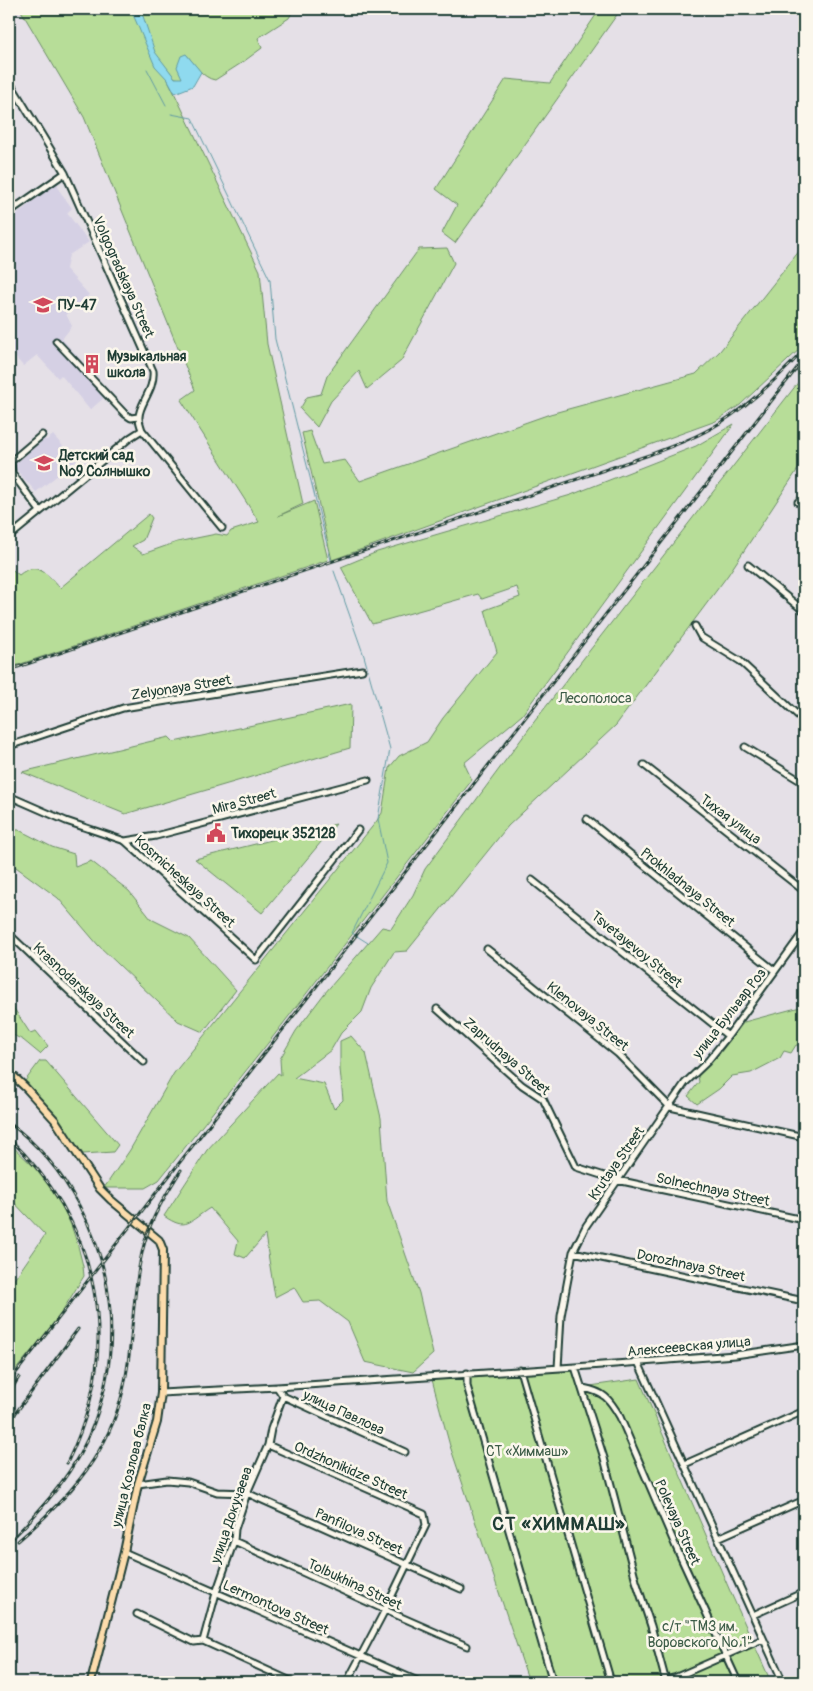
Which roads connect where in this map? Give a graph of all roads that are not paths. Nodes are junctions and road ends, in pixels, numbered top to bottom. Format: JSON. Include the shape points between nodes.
{"nodes":[{"id":1,"x":9,"y":81,"type":"edge"},
{"id":2,"x":11,"y":90,"type":"edge"},
{"id":3,"x":65,"y":173,"type":"junction"},
{"id":4,"x":9,"y":212,"type":"edge"},
{"id":5,"x":56,"y":340,"type":"dead end"},
{"id":6,"x":138,"y":416,"type":"junction"},
{"id":7,"x":142,"y":430,"type":"junction"},
{"id":8,"x":42,"y":435,"type":"dead end"},
{"id":9,"x":10,"y":461,"type":"edge"},
{"id":10,"x":798,"y":502,"type":"dead end"},
{"id":11,"x":804,"y":507,"type":"edge"},
{"id":12,"x":40,"y":511,"type":"junction"},
{"id":13,"x":222,"y":528,"type":"dead end"},
{"id":14,"x":9,"y":537,"type":"edge"},
{"id":15,"x":748,"y":566,"type":"dead end"},
{"id":16,"x":804,"y":611,"type":"edge"},
{"id":17,"x":695,"y":626,"type":"dead end"},
{"id":18,"x":362,"y":670,"type":"dead end"},
{"id":19,"x":804,"y":721,"type":"edge"},
{"id":20,"x":9,"y":746,"type":"edge"},
{"id":21,"x":745,"y":747,"type":"dead end"},
{"id":22,"x":644,"y":765,"type":"dead end"},
{"id":23,"x":368,"y":780,"type":"dead end"},
{"id":24,"x":804,"y":783,"type":"edge"},
{"id":25,"x":9,"y":796,"type":"edge"},
{"id":26,"x":587,"y":819,"type":"dead end"},
{"id":27,"x":358,"y":830,"type":"dead end"},
{"id":28,"x":125,"y":841,"type":"junction"},
{"id":29,"x":532,"y":880,"type":"dead end"},
{"id":30,"x":804,"y":891,"type":"edge"},
{"id":31,"x":804,"y":931,"type":"edge"},
{"id":32,"x":9,"y":934,"type":"edge"},
{"id":33,"x":487,"y":949,"type":"dead end"},
{"id":34,"x":775,"y":971,"type":"junction"},
{"id":35,"x":437,"y":1008,"type":"dead end"},
{"id":36,"x":728,"y":1036,"type":"junction"},
{"id":37,"x":144,"y":1062,"type":"dead end"},
{"id":38,"x":9,"y":1072,"type":"edge"},
{"id":39,"x":670,"y":1107,"type":"junction"},
{"id":40,"x":804,"y":1137,"type":"edge"},
{"id":41,"x":617,"y":1180,"type":"junction"},
{"id":42,"x":804,"y":1220,"type":"edge"},
{"id":43,"x":574,"y":1252,"type":"junction"},
{"id":44,"x":804,"y":1301,"type":"edge"},
{"id":45,"x":804,"y":1345,"type":"edge"},
{"id":46,"x":638,"y":1362,"type":"junction"},
{"id":47,"x":575,"y":1367,"type":"junction"},
{"id":48,"x":558,"y":1368,"type":"junction"},
{"id":49,"x":520,"y":1370,"type":"junction"},
{"id":50,"x":467,"y":1373,"type":"junction"},
{"id":51,"x":277,"y":1387,"type":"junction"},
{"id":52,"x":583,"y":1388,"type":"junction"},
{"id":53,"x":161,"y":1393,"type":"junction"},
{"id":54,"x":283,"y":1396,"type":"junction"},
{"id":55,"x":804,"y":1411,"type":"edge"},
{"id":56,"x":268,"y":1445,"type":"junction"},
{"id":57,"x":405,"y":1452,"type":"dead end"},
{"id":58,"x":686,"y":1464,"type":"junction"},
{"id":59,"x":138,"y":1484,"type":"junction"},
{"id":60,"x":247,"y":1493,"type":"junction"},
{"id":61,"x":804,"y":1500,"type":"edge"},
{"id":62,"x":718,"y":1538,"type":"junction"},
{"id":63,"x":234,"y":1541,"type":"junction"},
{"id":64,"x":124,"y":1552,"type":"junction"},
{"id":65,"x":406,"y":1564,"type":"junction"},
{"id":66,"x":461,"y":1589,"type":"dead end"},
{"id":67,"x":804,"y":1592,"type":"edge"},
{"id":68,"x":216,"y":1593,"type":"junction"},
{"id":69,"x":385,"y":1610,"type":"junction"},
{"id":70,"x":137,"y":1614,"type":"dead end"},
{"id":71,"x":753,"y":1615,"type":"junction"},
{"id":72,"x":763,"y":1638,"type":"junction"},
{"id":73,"x":203,"y":1641,"type":"junction"},
{"id":74,"x":467,"y":1646,"type":"dead end"},
{"id":75,"x":726,"y":1655,"type":"junction"},
{"id":76,"x":360,"y":1656,"type":"junction"},
{"id":77,"x":804,"y":1679,"type":"edge"},
{"id":78,"x":675,"y":1680,"type":"edge"},
{"id":79,"x":665,"y":1681,"type":"edge"},
{"id":80,"x":91,"y":1682,"type":"edge"},
{"id":81,"x":293,"y":1682,"type":"edge"},
{"id":82,"x":347,"y":1682,"type":"edge"},
{"id":83,"x":420,"y":1682,"type":"edge"},
{"id":84,"x":553,"y":1682,"type":"edge"},
{"id":85,"x":611,"y":1682,"type":"edge"},
{"id":86,"x":738,"y":1682,"type":"edge"},
{"id":87,"x":783,"y":1682,"type":"edge"},
{"id":88,"x":796,"y":1682,"type":"edge"}],
"edges":[{"from":1,"to":2,"type":"street","name":"Volgogradskaya Street"},
{"from":2,"to":3,"type":"street","name":"Volgogradskaya Street"},
{"from":3,"to":4,"type":"street"},
{"from":3,"to":6,"type":"street","name":"Volgogradskaya Street","via":[[153,372],[151,387]]},
{"from":5,"to":6,"type":"street","via":[[125,414],[131,418]]},
{"from":6,"to":7,"type":"street"},
{"from":7,"to":12,"type":"street"},
{"from":7,"to":13,"type":"street"},
{"from":8,"to":9,"type":"street"},
{"from":9,"to":12,"type":"street","via":[[12,472]]},
{"from":10,"to":11,"type":"street"},
{"from":12,"to":14,"type":"street"},
{"from":15,"to":16,"type":"street"},
{"from":17,"to":19,"type":"street","via":[[702,637],[740,661]]},
{"from":18,"to":20,"type":"street","name":"Zelyonaya Street","via":[[123,708]]},
{"from":21,"to":24,"type":"street"},
{"from":22,"to":30,"type":"street","name":"Тихая улица"},
{"from":23,"to":28,"type":"street","name":"Mira Street","via":[[156,836]]},
{"from":25,"to":28,"type":"street","name":"Kosmicheskaya Street","via":[[66,821]]},
{"from":26,"to":34,"type":"street","name":"Prokhladnaya Street"},
{"from":27,"to":28,"type":"street","name":"Kosmicheskaya Street","via":[[256,960]]},
{"from":29,"to":36,"type":"street","name":"Tsvetayevoy Street"},
{"from":31,"to":34,"type":"street","name":"улица Бульвар Роз"},
{"from":32,"to":37,"type":"street","name":"Krasnodarskaya Street"},
{"from":33,"to":39,"type":"street","name":"Klenovaya Street","via":[[618,1054]]},
{"from":34,"to":36,"type":"street","name":"улица Бульвар Роз"},
{"from":35,"to":41,"type":"street","name":"Zaprudnaya Street","via":[[522,1085],[543,1099],[576,1167]]},
{"from":36,"to":39,"type":"street","name":"улица Бульвар Роз","via":[[685,1083]]},
{"from":38,"to":53,"type":"main road","name":"улица Козлова балка","via":[[55,1120],[100,1189],[159,1240],[163,1250]]},
{"from":39,"to":40,"type":"street"},
{"from":39,"to":41,"type":"street","name":"Krutaya Street"},
{"from":41,"to":42,"type":"street","name":"Solnechnaya Street"},
{"from":41,"to":43,"type":"street","name":"Krutaya Street","via":[[586,1226]]},
{"from":43,"to":44,"type":"street","name":"Dorozhnaya Street"},
{"from":43,"to":48,"type":"street","name":"Krutaya Street","via":[[561,1316]]},
{"from":45,"to":46,"type":"street","name":"Алексеевская улица","via":[[735,1355]]},
{"from":46,"to":47,"type":"street","name":"Алексеевская улица"},
{"from":46,"to":58,"type":"street"},
{"from":47,"to":48,"type":"street","name":"Алексеевская улица"},
{"from":47,"to":52,"type":"street"},
{"from":48,"to":49,"type":"street","name":"Алексеевская улица"},
{"from":49,"to":50,"type":"street","name":"Алексеевская улица"},
{"from":49,"to":85,"type":"street"},
{"from":50,"to":51,"type":"street","name":"Алексеевская улица"},
{"from":50,"to":84,"type":"street","via":[[467,1386]]},
{"from":51,"to":53,"type":"street","name":"Алексеевская улица"},
{"from":51,"to":54,"type":"street","name":"улица Павлова"},
{"from":52,"to":75,"type":"street","name":"Polevaya Street","via":[[597,1390],[610,1400],[620,1417]]},
{"from":52,"to":79,"type":"street"},
{"from":53,"to":59,"type":"main road","name":"улица Козлова балка","via":[[154,1433]]},
{"from":54,"to":56,"type":"street","name":"улица Докучаева"},
{"from":54,"to":57,"type":"street","name":"улица Павлова"},
{"from":55,"to":58,"type":"street"},
{"from":56,"to":60,"type":"street","name":"улица Докучаева"},
{"from":56,"to":65,"type":"street","name":"Ordzhonikidze Street","via":[[424,1514],[426,1525]]},
{"from":58,"to":62,"type":"street"},
{"from":59,"to":60,"type":"street","via":[[188,1482],[217,1492]]},
{"from":59,"to":64,"type":"main road","name":"улица Козлова балка"},
{"from":60,"to":63,"type":"street","name":"улица Докучаева"},
{"from":60,"to":65,"type":"street","name":"Panfilova Street"},
{"from":61,"to":62,"type":"street"},
{"from":62,"to":71,"type":"street"},
{"from":63,"to":68,"type":"street","name":"улица Докучаева"},
{"from":63,"to":69,"type":"street","name":"Tolbukhina Street"},
{"from":64,"to":68,"type":"street","name":"Lermontova Street"},
{"from":64,"to":80,"type":"main road","name":"улица Козлова балка"},
{"from":65,"to":66,"type":"street","name":"Panfilova Street"},
{"from":65,"to":69,"type":"street"},
{"from":67,"to":71,"type":"street"},
{"from":68,"to":73,"type":"street","name":"улица Докучаева"},
{"from":68,"to":76,"type":"street","name":"Lermontova Street"},
{"from":69,"to":74,"type":"street","name":"Tolbukhina Street"},
{"from":69,"to":76,"type":"street"},
{"from":70,"to":73,"type":"street","via":[[194,1642]]},
{"from":71,"to":72,"type":"street"},
{"from":72,"to":75,"type":"street"},
{"from":72,"to":87,"type":"street"},
{"from":73,"to":81,"type":"street"},
{"from":75,"to":78,"type":"street"},
{"from":75,"to":86,"type":"street","name":"Polevaya Street"},
{"from":76,"to":82,"type":"street"},
{"from":76,"to":83,"type":"street","name":"Lermontova Street"},
{"from":77,"to":88,"type":"street"},
{"from":78,"to":79,"type":"street"}]}
